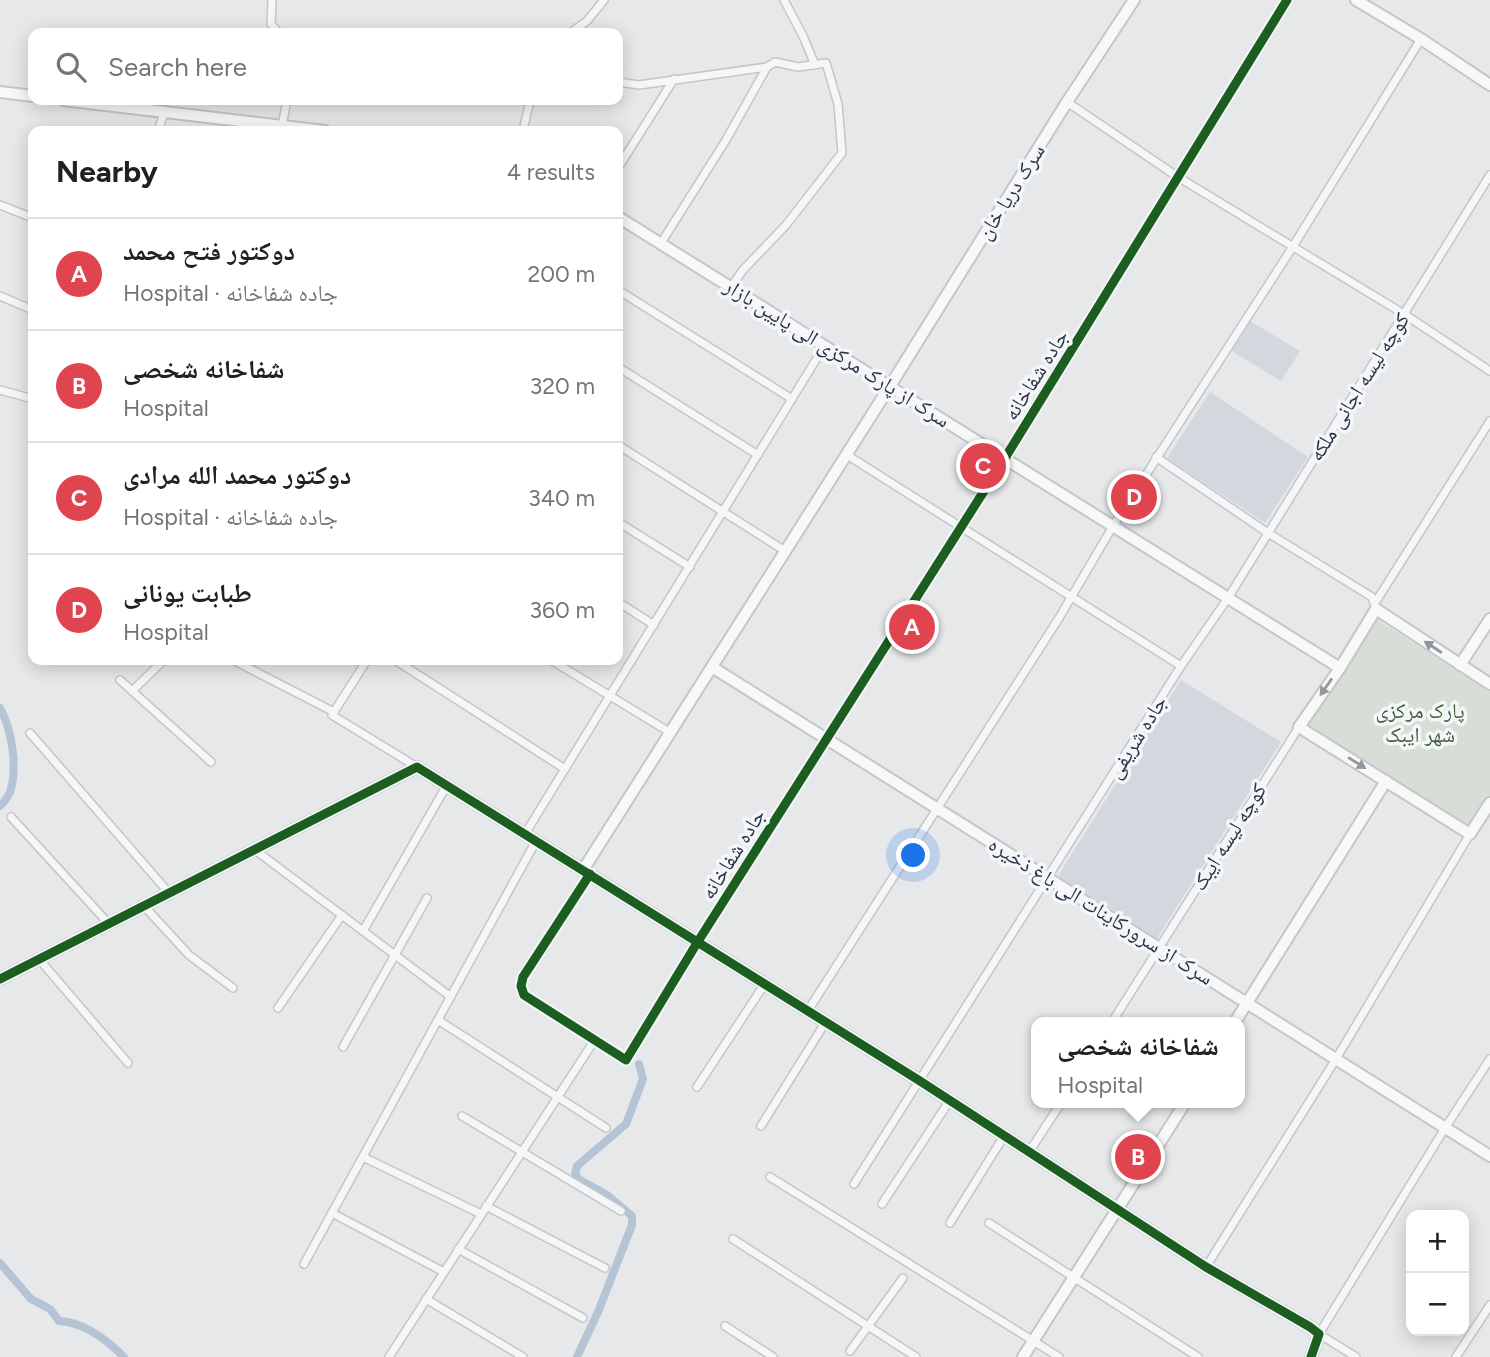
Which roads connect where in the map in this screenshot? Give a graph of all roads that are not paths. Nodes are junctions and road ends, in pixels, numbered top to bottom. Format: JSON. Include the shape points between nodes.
{"nodes":[{"id":1,"x":272,"y":0,"type":"edge"},
{"id":2,"x":604,"y":0,"type":"edge"},
{"id":3,"x":784,"y":0,"type":"edge"},
{"id":4,"x":1134,"y":0,"type":"edge"},
{"id":5,"x":1287,"y":0,"type":"edge"},
{"id":6,"x":1356,"y":0,"type":"edge"},
{"id":7,"x":275,"y":28,"type":"edge"},
{"id":8,"x":577,"y":28,"type":"edge"},
{"id":9,"x":1421,"y":39,"type":"junction"},
{"id":10,"x":815,"y":65,"type":"junction"},
{"id":11,"x":767,"y":67,"type":"junction"},
{"id":12,"x":674,"y":79,"type":"junction"},
{"id":13,"x":623,"y":83,"type":"edge"},
{"id":14,"x":1490,"y":85,"type":"edge"},
{"id":15,"x":0,"y":92,"type":"edge"},
{"id":16,"x":28,"y":95,"type":"edge"},
{"id":17,"x":1067,"y":102,"type":"junction"},
{"id":18,"x":102,"y":105,"type":"edge"},
{"id":19,"x":286,"y":105,"type":"edge"},
{"id":20,"x":529,"y":105,"type":"edge"},
{"id":21,"x":164,"y":113,"type":"junction"},
{"id":22,"x":240,"y":122,"type":"junction"},
{"id":23,"x":160,"y":126,"type":"edge"},
{"id":24,"x":246,"y":126,"type":"edge"},
{"id":25,"x":282,"y":126,"type":"joint"},
{"id":26,"x":524,"y":126,"type":"edge"},
{"id":27,"x":623,"y":160,"type":"edge"},
{"id":28,"x":1490,"y":175,"type":"edge"},
{"id":29,"x":1178,"y":177,"type":"junction"},
{"id":30,"x":0,"y":205,"type":"edge"},
{"id":31,"x":28,"y":216,"type":"edge"},
{"id":32,"x":623,"y":220,"type":"edge"},
{"id":33,"x":661,"y":243,"type":"junction"},
{"id":34,"x":1292,"y":248,"type":"junction"},
{"id":35,"x":732,"y":287,"type":"junction"},
{"id":36,"x":623,"y":293,"type":"edge"},
{"id":37,"x":0,"y":296,"type":"edge"},
{"id":38,"x":28,"y":308,"type":"edge"},
{"id":39,"x":1404,"y":314,"type":"junction"},
{"id":40,"x":825,"y":345,"type":"junction"},
{"id":41,"x":623,"y":370,"type":"edge"},
{"id":42,"x":1490,"y":371,"type":"edge"},
{"id":43,"x":890,"y":386,"type":"junction"},
{"id":44,"x":0,"y":390,"type":"edge"},
{"id":45,"x":28,"y":398,"type":"edge"},
{"id":46,"x":792,"y":399,"type":"junction"},
{"id":47,"x":1490,"y":421,"type":"edge"},
{"id":48,"x":623,"y":448,"type":"edge"},
{"id":49,"x":758,"y":455,"type":"junction"},
{"id":50,"x":847,"y":455,"type":"junction"},
{"id":51,"x":1156,"y":457,"type":"junction"},
{"id":52,"x":1005,"y":458,"type":"junction"},
{"id":53,"x":723,"y":512,"type":"junction"},
{"id":54,"x":623,"y":525,"type":"edge"},
{"id":55,"x":962,"y":526,"type":"junction"},
{"id":56,"x":1113,"y":526,"type":"junction"},
{"id":57,"x":1268,"y":533,"type":"junction"},
{"id":58,"x":785,"y":551,"type":"junction"},
{"id":59,"x":690,"y":567,"type":"junction"},
{"id":60,"x":1071,"y":598,"type":"junction"},
{"id":61,"x":1228,"y":598,"type":"junction"},
{"id":62,"x":623,"y":605,"type":"edge"},
{"id":63,"x":1376,"y":606,"type":"junction"},
{"id":64,"x":1490,"y":620,"type":"edge"},
{"id":65,"x":654,"y":625,"type":"junction"},
{"id":66,"x":1460,"y":664,"type":"junction"},
{"id":67,"x":159,"y":665,"type":"edge"},
{"id":68,"x":243,"y":665,"type":"edge"},
{"id":69,"x":364,"y":665,"type":"edge"},
{"id":70,"x":403,"y":665,"type":"edge"},
{"id":71,"x":559,"y":665,"type":"edge"},
{"id":72,"x":1181,"y":666,"type":"junction"},
{"id":73,"x":712,"y":667,"type":"junction"},
{"id":74,"x":1340,"y":668,"type":"junction"},
{"id":75,"x":120,"y":680,"type":"dead end"},
{"id":76,"x":1490,"y":684,"type":"edge"},
{"id":77,"x":132,"y":691,"type":"junction"},
{"id":78,"x":609,"y":695,"type":"junction"},
{"id":79,"x":334,"y":712,"type":"junction"},
{"id":80,"x":1299,"y":727,"type":"junction"},
{"id":81,"x":30,"y":733,"type":"dead end"},
{"id":82,"x":671,"y":733,"type":"junction"},
{"id":83,"x":827,"y":739,"type":"junction"},
{"id":84,"x":211,"y":762,"type":"dead end"},
{"id":85,"x":417,"y":767,"type":"junction"},
{"id":86,"x":565,"y":769,"type":"junction"},
{"id":87,"x":1386,"y":781,"type":"junction"},
{"id":88,"x":447,"y":785,"type":"junction"},
{"id":89,"x":1490,"y":803,"type":"edge"},
{"id":90,"x":936,"y":808,"type":"junction"},
{"id":91,"x":11,"y":817,"type":"dead end"},
{"id":92,"x":525,"y":834,"type":"junction"},
{"id":93,"x":1470,"y":834,"type":"junction"},
{"id":94,"x":536,"y":841,"type":"junction"},
{"id":95,"x":255,"y":849,"type":"junction"},
{"id":96,"x":586,"y":872,"type":"junction"},
{"id":97,"x":1049,"y":878,"type":"junction"},
{"id":98,"x":169,"y":893,"type":"junction"},
{"id":99,"x":427,"y":898,"type":"dead end"},
{"id":100,"x":144,"y":906,"type":"junction"},
{"id":101,"x":342,"y":915,"type":"junction"},
{"id":102,"x":109,"y":924,"type":"junction"},
{"id":103,"x":363,"y":931,"type":"junction"},
{"id":104,"x":697,"y":943,"type":"junction"},
{"id":105,"x":1160,"y":948,"type":"junction"},
{"id":106,"x":394,"y":954,"type":"junction"},
{"id":107,"x":39,"y":960,"type":"junction"},
{"id":108,"x":0,"y":979,"type":"edge"},
{"id":109,"x":764,"y":985,"type":"junction"},
{"id":110,"x":233,"y":988,"type":"dead end"},
{"id":111,"x":451,"y":997,"type":"junction"},
{"id":112,"x":1247,"y":1003,"type":"junction"},
{"id":113,"x":278,"y":1008,"type":"dead end"},
{"id":114,"x":807,"y":1012,"type":"junction"},
{"id":115,"x":1115,"y":1017,"type":"edge"},
{"id":116,"x":1238,"y":1017,"type":"edge"},
{"id":117,"x":438,"y":1020,"type":"junction"},
{"id":118,"x":825,"y":1023,"type":"junction"},
{"id":119,"x":594,"y":1041,"type":"junction"},
{"id":120,"x":343,"y":1047,"type":"dead end"},
{"id":121,"x":1336,"y":1059,"type":"junction"},
{"id":122,"x":1490,"y":1059,"type":"edge"},
{"id":123,"x":128,"y":1063,"type":"dead end"},
{"id":124,"x":920,"y":1081,"type":"junction"},
{"id":125,"x":697,"y":1087,"type":"dead end"},
{"id":126,"x":558,"y":1096,"type":"junction"},
{"id":127,"x":950,"y":1100,"type":"junction"},
{"id":128,"x":1058,"y":1108,"type":"edge"},
{"id":129,"x":1182,"y":1108,"type":"edge"},
{"id":130,"x":462,"y":1116,"type":"dead end"},
{"id":131,"x":761,"y":1126,"type":"dead end"},
{"id":132,"x":606,"y":1128,"type":"dead end"},
{"id":133,"x":1445,"y":1128,"type":"junction"},
{"id":134,"x":1004,"y":1136,"type":"junction"},
{"id":135,"x":521,"y":1151,"type":"junction"},
{"id":136,"x":1029,"y":1152,"type":"junction"},
{"id":137,"x":1490,"y":1156,"type":"edge"},
{"id":138,"x":363,"y":1157,"type":"junction"},
{"id":139,"x":770,"y":1177,"type":"dead end"},
{"id":140,"x":854,"y":1184,"type":"dead end"},
{"id":141,"x":883,"y":1204,"type":"dead end"},
{"id":142,"x":486,"y":1206,"type":"junction"},
{"id":143,"x":1117,"y":1210,"type":"junction"},
{"id":144,"x":621,"y":1211,"type":"dead end"},
{"id":145,"x":332,"y":1213,"type":"junction"},
{"id":146,"x":481,"y":1214,"type":"junction"},
{"id":147,"x":950,"y":1223,"type":"dead end"},
{"id":148,"x":989,"y":1223,"type":"dead end"},
{"id":149,"x":733,"y":1239,"type":"dead end"},
{"id":150,"x":458,"y":1249,"type":"junction"},
{"id":151,"x":304,"y":1264,"type":"dead end"},
{"id":152,"x":1206,"y":1267,"type":"junction"},
{"id":153,"x":606,"y":1268,"type":"dead end"},
{"id":154,"x":444,"y":1272,"type":"junction"},
{"id":155,"x":1073,"y":1278,"type":"junction"},
{"id":156,"x":903,"y":1279,"type":"dead end"},
{"id":157,"x":426,"y":1299,"type":"junction"},
{"id":158,"x":1490,"y":1306,"type":"edge"},
{"id":159,"x":583,"y":1318,"type":"dead end"},
{"id":160,"x":868,"y":1325,"type":"junction"},
{"id":161,"x":725,"y":1326,"type":"dead end"},
{"id":162,"x":1319,"y":1334,"type":"junction"},
{"id":163,"x":1033,"y":1340,"type":"junction"},
{"id":164,"x":850,"y":1350,"type":"dead end"},
{"id":165,"x":391,"y":1356,"type":"edge"},
{"id":166,"x":523,"y":1357,"type":"edge"},
{"id":167,"x":773,"y":1357,"type":"edge"},
{"id":168,"x":916,"y":1357,"type":"edge"},
{"id":169,"x":1023,"y":1357,"type":"edge"},
{"id":170,"x":1059,"y":1357,"type":"edge"},
{"id":171,"x":1198,"y":1357,"type":"edge"},
{"id":172,"x":1311,"y":1357,"type":"edge"},
{"id":173,"x":1356,"y":1357,"type":"edge"},
{"id":174,"x":1456,"y":1357,"type":"edge"}],
"edges":[{"from":1,"to":7,"type":"street"},
{"from":2,"to":8,"type":"street"},
{"from":3,"to":10,"type":"street"},
{"from":4,"to":17,"type":"street","name":"سرک دریا خان"},
{"from":5,"to":29,"type":"street","name":"جاده شفاخانه"},
{"from":6,"to":9,"type":"street"},
{"from":9,"to":14,"type":"street"},
{"from":9,"to":34,"type":"street"},
{"from":10,"to":11,"type":"street","via":[[775,62]]},
{"from":10,"to":35,"type":"street","via":[[826,63],[838,104],[842,153]]},
{"from":11,"to":12,"type":"street"},
{"from":11,"to":33,"type":"street"},
{"from":12,"to":13,"type":"street"},
{"from":12,"to":27,"type":"street"},
{"from":15,"to":16,"type":"street"},
{"from":17,"to":29,"type":"street"},
{"from":17,"to":43,"type":"street","name":"سرک دریا خان"},
{"from":18,"to":21,"type":"street"},
{"from":19,"to":25,"type":"street"},
{"from":20,"to":26,"type":"street"},
{"from":21,"to":22,"type":"street"},
{"from":21,"to":23,"type":"street"},
{"from":22,"to":24,"type":"street"},
{"from":22,"to":25,"type":"street"},
{"from":28,"to":39,"type":"street","name":"کوچه لیسه اجانی ملکه"},
{"from":29,"to":34,"type":"street"},
{"from":29,"to":52,"type":"street","name":"جاده شفاخانه"},
{"from":30,"to":31,"type":"street"},
{"from":32,"to":33,"type":"street","name":"سرک از پارک مرکزی الی پایین بازار"},
{"from":33,"to":35,"type":"street","name":"سرک از پارک مرکزی الی پایین بازار"},
{"from":34,"to":39,"type":"street"},
{"from":34,"to":51,"type":"street"},
{"from":35,"to":40,"type":"street","name":"سرک از پارک مرکزی الی پایین بازار"},
{"from":36,"to":46,"type":"street"},
{"from":37,"to":38,"type":"street"},
{"from":39,"to":42,"type":"street"},
{"from":39,"to":57,"type":"street","name":"کوچه لیسه اجانی ملکه"},
{"from":40,"to":43,"type":"street","name":"سرک از پارک مرکزی الی پایین بازار"},
{"from":40,"to":46,"type":"street"},
{"from":41,"to":49,"type":"street"},
{"from":43,"to":50,"type":"street","name":"سرک دریا خان"},
{"from":43,"to":52,"type":"street","name":"سرک از پارک مرکزی الی پایین بازار"},
{"from":44,"to":45,"type":"street"},
{"from":46,"to":49,"type":"street"},
{"from":47,"to":63,"type":"street"},
{"from":48,"to":53,"type":"street"},
{"from":49,"to":53,"type":"street"},
{"from":50,"to":55,"type":"street"},
{"from":50,"to":58,"type":"street","name":"سرک دریا خان"},
{"from":51,"to":56,"type":"street"},
{"from":51,"to":57,"type":"street"},
{"from":52,"to":55,"type":"street","name":"جاده شفاخانه"},
{"from":52,"to":56,"type":"street","name":"سرک از پارک مرکزی الی پایین بازار"},
{"from":53,"to":58,"type":"street"},
{"from":53,"to":59,"type":"street"},
{"from":54,"to":59,"type":"street"},
{"from":55,"to":60,"type":"street"},
{"from":55,"to":83,"type":"street","name":"جاده شفاخانه"},
{"from":56,"to":60,"type":"street"},
{"from":56,"to":61,"type":"street","name":"سرک از پارک مرکزی الی پایین بازار"},
{"from":57,"to":61,"type":"street","name":"کوچه لیسه اجانی ملکه"},
{"from":57,"to":63,"type":"street","via":[[1372,597]]},
{"from":58,"to":73,"type":"street","name":"سرک دریا خان"},
{"from":59,"to":65,"type":"street"},
{"from":60,"to":72,"type":"street"},
{"from":60,"to":90,"type":"street"},
{"from":61,"to":72,"type":"street","name":"جاده شریفی"},
{"from":61,"to":74,"type":"street","name":"سرک از پارک مرکزی الی پایین بازار"},
{"from":62,"to":65,"type":"street"},
{"from":66,"to":63,"type":"street","one_way":true},
{"from":63,"to":74,"type":"street"},
{"from":64,"to":66,"type":"street"},
{"from":65,"to":78,"type":"street"},
{"from":66,"to":76,"type":"street"},
{"from":67,"to":77,"type":"street"},
{"from":68,"to":79,"type":"street"},
{"from":69,"to":79,"type":"street"},
{"from":70,"to":86,"type":"street"},
{"from":71,"to":78,"type":"street"},
{"from":72,"to":97,"type":"street","name":"جاده شریفی"},
{"from":73,"to":82,"type":"street","name":"سرک دریا خان"},
{"from":73,"to":83,"type":"street","name":"سرک از سرورکاینات الی باغ ذخیره"},
{"from":74,"to":80,"type":"street","one_way":true},
{"from":75,"to":77,"type":"street"},
{"from":77,"to":84,"type":"street"},
{"from":78,"to":82,"type":"street"},
{"from":78,"to":86,"type":"street"},
{"from":79,"to":85,"type":"street","via":[[332,715]]},
{"from":80,"to":87,"type":"street","one_way":true},
{"from":80,"to":105,"type":"street","name":"کوچه لیسه ایبک"},
{"from":81,"to":98,"type":"street"},
{"from":82,"to":96,"type":"street","name":"سرک دریا خان"},
{"from":83,"to":90,"type":"street","name":"سرک از سرورکاینات الی باغ ذخیره"},
{"from":83,"to":104,"type":"street","name":"جاده شفاخانه"},
{"from":85,"to":88,"type":"street"},
{"from":85,"to":95,"type":"street"},
{"from":86,"to":92,"type":"street"},
{"from":87,"to":93,"type":"street"},
{"from":87,"to":112,"type":"street"},
{"from":88,"to":92,"type":"street"},
{"from":88,"to":103,"type":"street"},
{"from":89,"to":93,"type":"street"},
{"from":90,"to":97,"type":"street","name":"سرک از سرورکاینات الی باغ ذخیره"},
{"from":90,"to":114,"type":"street"},
{"from":91,"to":102,"type":"street"},
{"from":92,"to":94,"type":"street"},
{"from":93,"to":121,"type":"street"},
{"from":94,"to":96,"type":"street"},
{"from":94,"to":111,"type":"street"},
{"from":95,"to":98,"type":"street"},
{"from":95,"to":101,"type":"street"},
{"from":96,"to":104,"type":"street"},
{"from":96,"to":119,"type":"street","via":[[521,986],[524,995]]},
{"from":97,"to":105,"type":"street","name":"سرک از سرورکاینات الی باغ ذخیره"},
{"from":97,"to":124,"type":"street","name":"جاده شریفی"},
{"from":98,"to":100,"type":"street"},
{"from":99,"to":106,"type":"street"},
{"from":100,"to":102,"type":"street"},
{"from":100,"to":110,"type":"street","via":[[189,955]]},
{"from":101,"to":103,"type":"street"},
{"from":101,"to":113,"type":"street"},
{"from":102,"to":107,"type":"street"},
{"from":103,"to":106,"type":"street"},
{"from":104,"to":109,"type":"street"},
{"from":104,"to":119,"type":"street","name":"جاده شفاخانه","via":[[628,1059]]},
{"from":105,"to":112,"type":"street","name":"سرک از سرورکاینات الی باغ ذخیره"},
{"from":105,"to":115,"type":"street","name":"کوچه لیسه ایبک"},
{"from":106,"to":111,"type":"street"},
{"from":106,"to":120,"type":"street"},
{"from":107,"to":108,"type":"street"},
{"from":107,"to":123,"type":"street"},
{"from":109,"to":114,"type":"street"},
{"from":109,"to":125,"type":"street"},
{"from":111,"to":117,"type":"street"},
{"from":112,"to":116,"type":"street"},
{"from":112,"to":121,"type":"street","name":"سرک از سرورکاینات الی باغ ذخیره"},
{"from":114,"to":118,"type":"street"},
{"from":117,"to":126,"type":"street"},
{"from":117,"to":138,"type":"street"},
{"from":118,"to":124,"type":"street"},
{"from":118,"to":131,"type":"street"},
{"from":119,"to":126,"type":"street"},
{"from":121,"to":133,"type":"street","name":"سرک از سرورکاینات الی باغ ذخیره"},
{"from":121,"to":152,"type":"street"},
{"from":122,"to":133,"type":"street"},
{"from":124,"to":127,"type":"street"},
{"from":124,"to":140,"type":"street","name":"جاده شریفی"},
{"from":126,"to":132,"type":"street"},
{"from":126,"to":135,"type":"street"},
{"from":127,"to":134,"type":"street"},
{"from":127,"to":141,"type":"street"},
{"from":128,"to":136,"type":"street"},
{"from":129,"to":143,"type":"street"},
{"from":130,"to":135,"type":"street"},
{"from":133,"to":137,"type":"street","name":"سرک از سرورکاینات الی باغ ذخیره"},
{"from":133,"to":162,"type":"street"},
{"from":134,"to":136,"type":"street"},
{"from":134,"to":147,"type":"street"},
{"from":135,"to":142,"type":"street"},
{"from":135,"to":144,"type":"street"},
{"from":136,"to":143,"type":"street"},
{"from":138,"to":145,"type":"street"},
{"from":138,"to":146,"type":"street"},
{"from":139,"to":163,"type":"street"},
{"from":142,"to":146,"type":"street"},
{"from":142,"to":153,"type":"street"},
{"from":143,"to":152,"type":"street"},
{"from":143,"to":155,"type":"street"},
{"from":145,"to":151,"type":"street"},
{"from":145,"to":154,"type":"street"},
{"from":146,"to":150,"type":"street"},
{"from":148,"to":155,"type":"street"},
{"from":149,"to":160,"type":"street"},
{"from":150,"to":154,"type":"street"},
{"from":150,"to":159,"type":"street"},
{"from":152,"to":162,"type":"street"},
{"from":154,"to":157,"type":"street"},
{"from":155,"to":163,"type":"street"},
{"from":155,"to":171,"type":"street"},
{"from":156,"to":160,"type":"street"},
{"from":157,"to":165,"type":"street"},
{"from":157,"to":166,"type":"street"},
{"from":158,"to":174,"type":"street"},
{"from":160,"to":164,"type":"street"},
{"from":160,"to":168,"type":"street"},
{"from":161,"to":167,"type":"street"},
{"from":162,"to":172,"type":"street"},
{"from":162,"to":173,"type":"street"},
{"from":163,"to":169,"type":"street"},
{"from":163,"to":170,"type":"street"}]}
